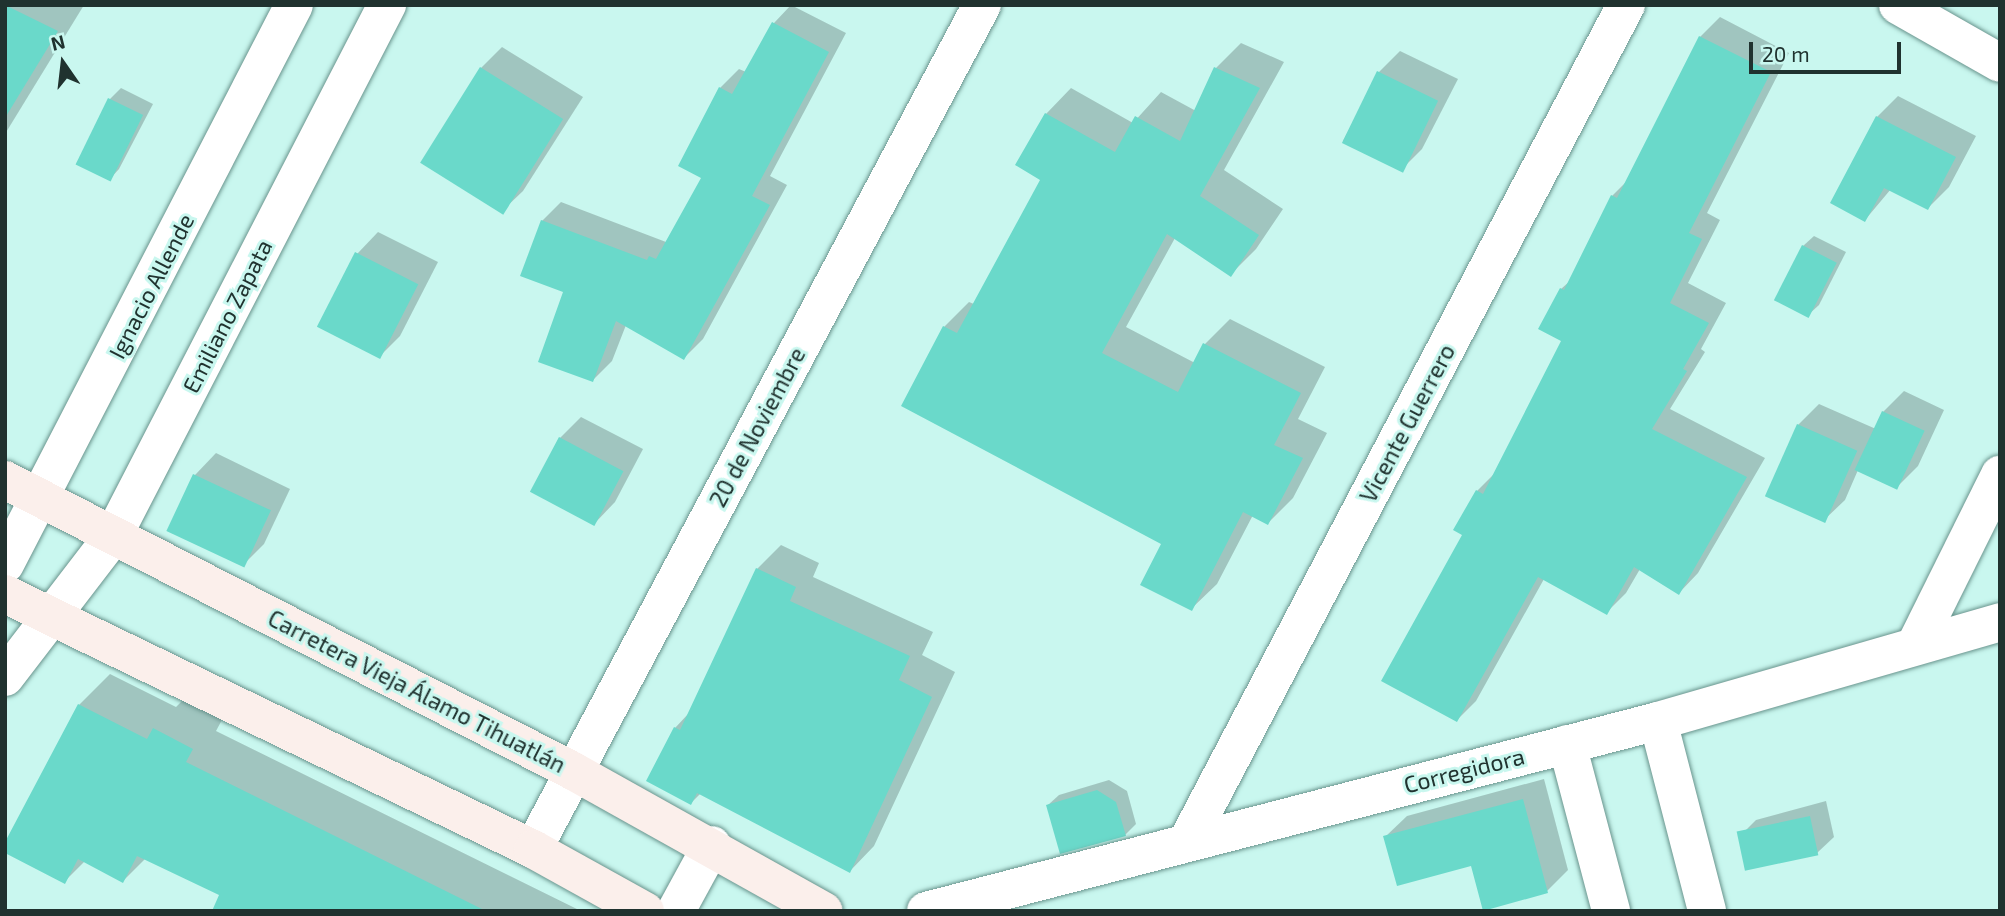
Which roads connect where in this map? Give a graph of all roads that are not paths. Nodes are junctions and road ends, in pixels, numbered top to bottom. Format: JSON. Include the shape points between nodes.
{"nodes":[{"id":1,"x":293,"y":5,"type":"edge"},
{"id":2,"x":387,"y":5,"type":"edge"},
{"id":3,"x":982,"y":5,"type":"edge"},
{"id":4,"x":1626,"y":5,"type":"edge"},
{"id":5,"x":1898,"y":5,"type":"edge"},
{"id":6,"x":2000,"y":63,"type":"edge"},
{"id":7,"x":2000,"y":475,"type":"edge"},
{"id":8,"x":5,"y":480,"type":"edge"},
{"id":9,"x":42,"y":500,"type":"junction"},
{"id":10,"x":113,"y":536,"type":"junction"},
{"id":11,"x":5,"y":564,"type":"edge"},
{"id":12,"x":5,"y":594,"type":"edge"},
{"id":13,"x":54,"y":618,"type":"junction"},
{"id":14,"x":2000,"y":622,"type":"edge"},
{"id":15,"x":1916,"y":644,"type":"junction"},
{"id":16,"x":5,"y":677,"type":"edge"},
{"id":17,"x":1658,"y":721,"type":"junction"},
{"id":18,"x":1567,"y":744,"type":"junction"},
{"id":19,"x":573,"y":771,"type":"junction"},
{"id":20,"x":1188,"y":840,"type":"junction"},
{"id":21,"x":712,"y":845,"type":"junction"},
{"id":22,"x":533,"y":849,"type":"junction"},
{"id":23,"x":774,"y":899,"type":"edge"},
{"id":24,"x":645,"y":911,"type":"edge"},
{"id":25,"x":676,"y":911,"type":"edge"},
{"id":26,"x":823,"y":911,"type":"edge"},
{"id":27,"x":926,"y":911,"type":"edge"},
{"id":28,"x":1611,"y":911,"type":"edge"},
{"id":29,"x":1707,"y":911,"type":"edge"}],
"edges":[{"from":1,"to":9,"type":"street","name":"Ignacio Allende"},
{"from":2,"to":10,"type":"street","name":"Emiliano Zapata"},
{"from":3,"to":19,"type":"street","name":"20 de Noviembre"},
{"from":4,"to":20,"type":"street","name":"Vicente Guerrero"},
{"from":5,"to":6,"type":"street"},
{"from":7,"to":15,"type":"street"},
{"from":8,"to":9,"type":"main road","name":"Carretera Vieja Álamo Tihuatlán"},
{"from":9,"to":10,"type":"main road","name":"Carretera Vieja Álamo Tihuatlán"},
{"from":9,"to":11,"type":"street","name":"Ignacio Allende"},
{"from":10,"to":13,"type":"street","name":"Emiliano Zapata"},
{"from":10,"to":19,"type":"main road","name":"Carretera Vieja Álamo Tihuatlán"},
{"from":12,"to":13,"type":"main road"},
{"from":13,"to":16,"type":"street"},
{"from":13,"to":22,"type":"main road"},
{"from":14,"to":15,"type":"street","name":"Corregidora"},
{"from":15,"to":17,"type":"street","name":"Corregidora"},
{"from":17,"to":18,"type":"street","name":"Corregidora"},
{"from":17,"to":29,"type":"street"},
{"from":18,"to":20,"type":"street","name":"Corregidora"},
{"from":18,"to":28,"type":"street"},
{"from":19,"to":21,"type":"main road","name":"Carretera Vieja Álamo Tihuatlán"},
{"from":19,"to":22,"type":"street","name":"20 de Noviembre"},
{"from":20,"to":27,"type":"street","name":"Corregidora"},
{"from":21,"to":23,"type":"main road","name":"Carretera Vieja Álamo Tihuatlán"},
{"from":21,"to":25,"type":"street"},
{"from":22,"to":24,"type":"main road"},
{"from":23,"to":26,"type":"main road","name":"Carretera Vieja Álamo Tihuatlán"}]}
